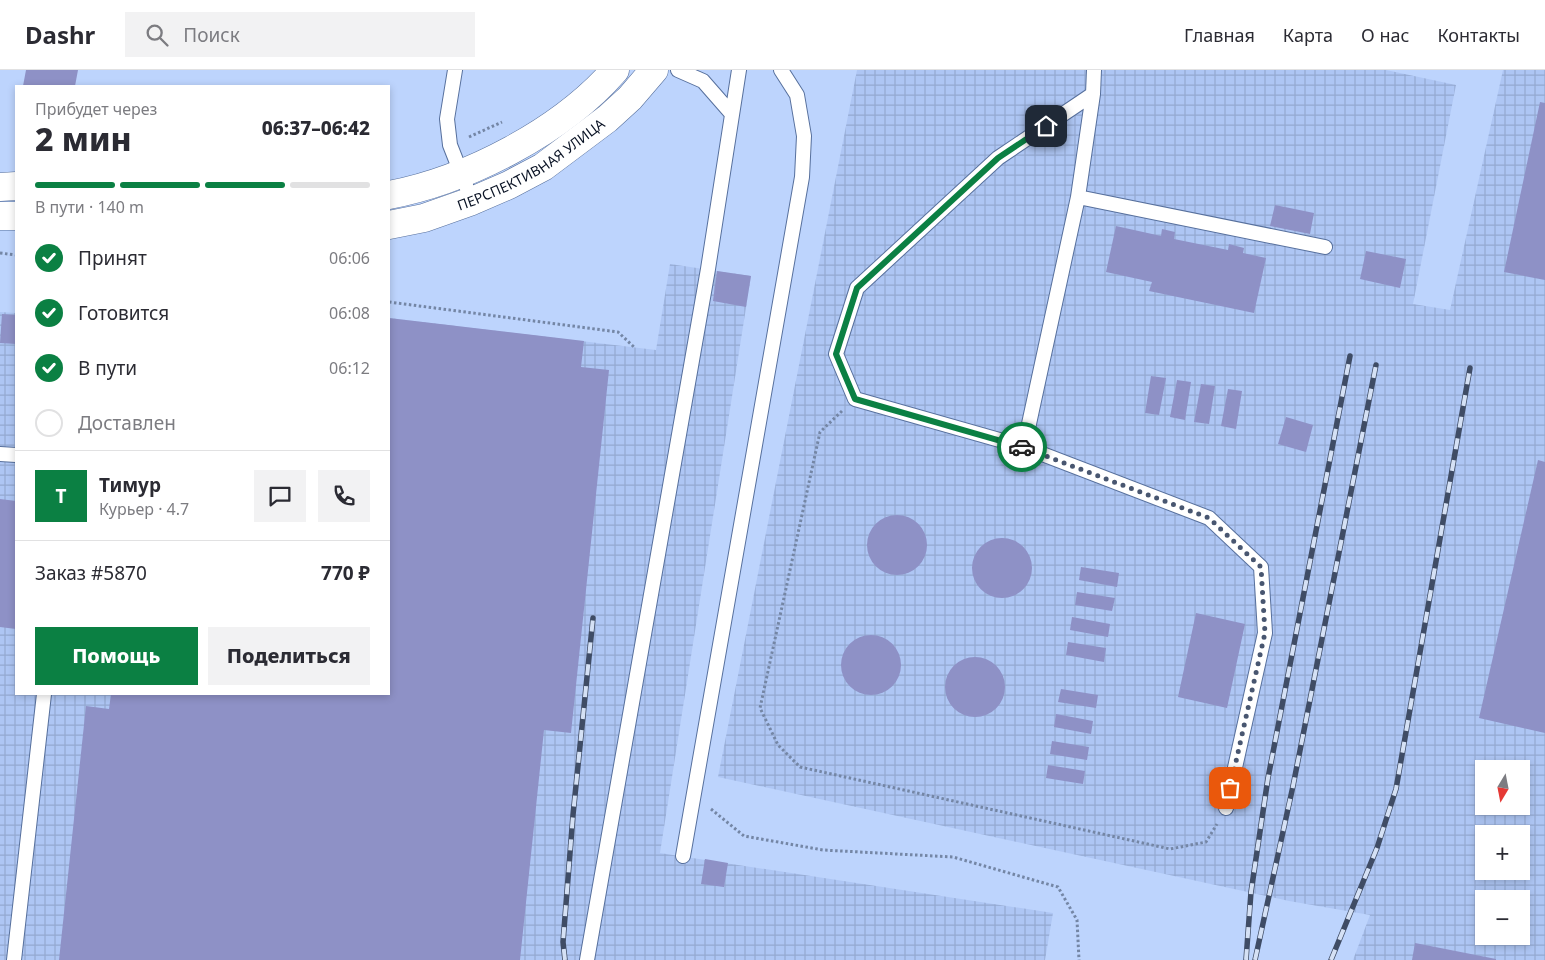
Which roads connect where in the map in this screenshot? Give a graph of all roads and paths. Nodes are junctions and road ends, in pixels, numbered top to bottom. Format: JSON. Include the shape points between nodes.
{"nodes":[{"id":1,"x":455,"y":70,"type":"edge"},
{"id":2,"x":615,"y":70,"type":"edge"},
{"id":3,"x":654,"y":70,"type":"edge"},
{"id":4,"x":678,"y":70,"type":"edge"},
{"id":5,"x":739,"y":70,"type":"edge"},
{"id":6,"x":781,"y":70,"type":"edge"},
{"id":7,"x":1094,"y":70,"type":"edge"},
{"id":8,"x":1093,"y":94,"type":"junction"},
{"id":9,"x":731,"y":113,"type":"junction"},
{"id":10,"x":503,"y":121,"type":"dead end"},
{"id":11,"x":450,"y":145,"type":"junction"},
{"id":12,"x":461,"y":173,"type":"junction"},
{"id":13,"x":15,"y":186,"type":"edge"},
{"id":14,"x":0,"y":187,"type":"edge"},
{"id":15,"x":390,"y":195,"type":"edge"},
{"id":16,"x":1078,"y":197,"type":"junction"},
{"id":17,"x":472,"y":201,"type":"junction"},
{"id":18,"x":0,"y":216,"type":"edge"},
{"id":19,"x":15,"y":216,"type":"edge"},
{"id":20,"x":390,"y":225,"type":"edge"},
{"id":21,"x":1325,"y":247,"type":"dead end"},
{"id":22,"x":0,"y":253,"type":"edge"},
{"id":23,"x":15,"y":255,"type":"edge"},
{"id":24,"x":390,"y":302,"type":"edge"},
{"id":25,"x":634,"y":347,"type":"dead end"},
{"id":26,"x":855,"y":399,"type":"junction"},
{"id":27,"x":1024,"y":447,"type":"junction"},
{"id":28,"x":0,"y":454,"type":"edge"},
{"id":29,"x":15,"y":455,"type":"edge"},
{"id":30,"x":44,"y":695,"type":"edge"},
{"id":31,"x":694,"y":794,"type":"junction"},
{"id":32,"x":1226,"y":808,"type":"joint"},
{"id":33,"x":683,"y":856,"type":"dead end"},
{"id":34,"x":14,"y":960,"type":"edge"},
{"id":35,"x":587,"y":960,"type":"edge"},
{"id":36,"x":1078,"y":960,"type":"edge"}],
"edges":[{"from":1,"to":11,"type":"lane","via":[[447,119]]},
{"from":2,"to":12,"type":"main road","name":"ПЕРСПЕКТИВНАЯ УЛИЦА","via":[[588,97],[527,142]]},
{"from":3,"to":17,"type":"main road","name":"ПЕРСПЕКТИВНАЯ УЛИЦА","via":[[607,120],[577,143],[543,167]]},
{"from":4,"to":9,"type":"lane","via":[[703,81]]},
{"from":5,"to":9,"type":"lane"},
{"from":6,"to":31,"type":"lane","via":[[797,95],[804,136],[802,177]]},
{"from":7,"to":8,"type":"lane"},
{"from":8,"to":16,"type":"lane"},
{"from":8,"to":26,"type":"lane","via":[[998,158],[857,288],[836,354]]},
{"from":9,"to":35,"type":"lane","via":[[708,269]]},
{"from":10,"to":11,"type":"path"},
{"from":11,"to":12,"type":"lane"},
{"from":12,"to":15,"type":"main road","name":"ПЕРСПЕКТИВНАЯ УЛИЦА","via":[[416,190]]},
{"from":12,"to":17,"type":"lane"},
{"from":13,"to":14,"type":"main road"},
{"from":16,"to":21,"type":"lane"},
{"from":16,"to":27,"type":"lane"},
{"from":17,"to":20,"type":"main road","name":"ПЕРСПЕКТИВНАЯ УЛИЦА","via":[[424,218]]},
{"from":18,"to":19,"type":"main road"},
{"from":22,"to":23,"type":"path"},
{"from":24,"to":25,"type":"path","via":[[618,332]]},
{"from":26,"to":27,"type":"lane"},
{"from":26,"to":32,"type":"path","via":[[820,432],[760,708],[778,745],[800,767],[1170,849],[1206,842]]},
{"from":27,"to":32,"type":"lane","via":[[1209,518],[1261,567],[1265,633]]},
{"from":28,"to":29,"type":"lane"},
{"from":30,"to":34,"type":"lane"},
{"from":31,"to":33,"type":"lane"},
{"from":31,"to":36,"type":"path","via":[[744,836],[823,850],[953,857],[1058,887],[1077,920]]}]}
